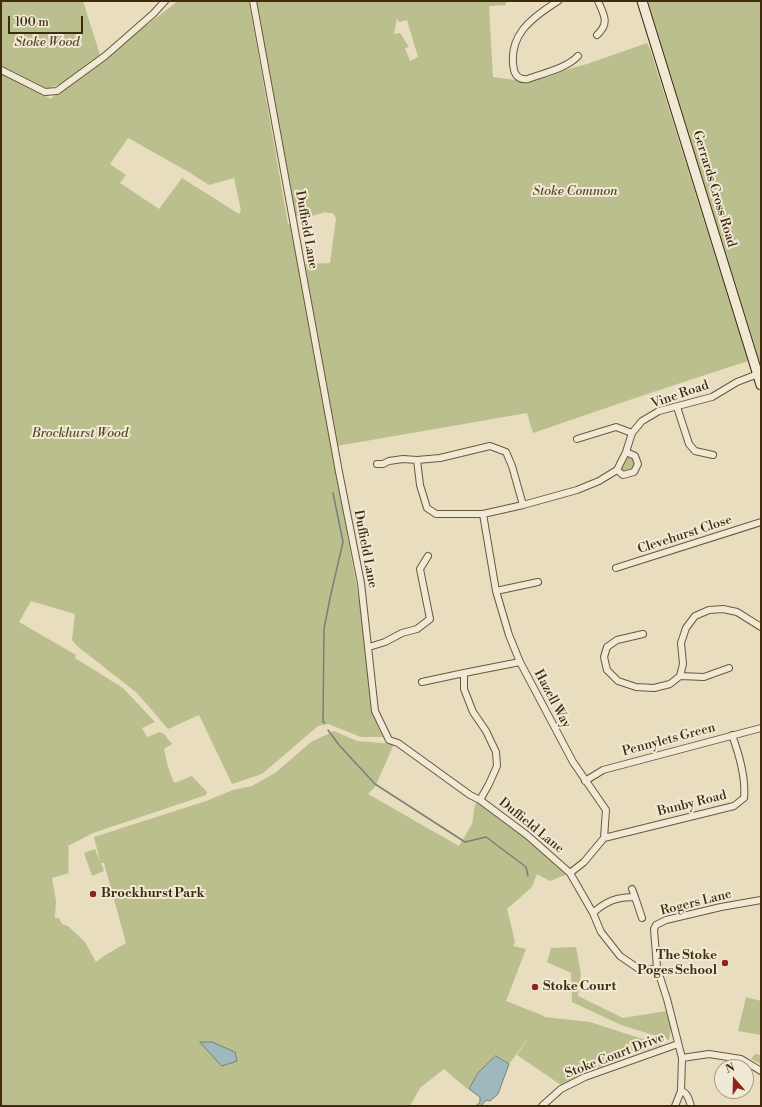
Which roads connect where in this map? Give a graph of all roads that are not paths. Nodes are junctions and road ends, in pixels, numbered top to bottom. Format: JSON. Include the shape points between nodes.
{"nodes":[{"id":1,"x":165,"y":1,"type":"edge"},
{"id":2,"x":253,"y":1,"type":"edge"},
{"id":3,"x":557,"y":1,"type":"edge"},
{"id":4,"x":598,"y":1,"type":"edge"},
{"id":5,"x":642,"y":1,"type":"edge"},
{"id":6,"x":597,"y":34,"type":"dead end"},
{"id":7,"x":578,"y":56,"type":"dead end"},
{"id":8,"x":1,"y":70,"type":"edge"},
{"id":9,"x":758,"y":374,"type":"junction"},
{"id":10,"x":761,"y":385,"type":"edge"},
{"id":11,"x":677,"y":407,"type":"junction"},
{"id":12,"x":632,"y":433,"type":"junction"},
{"id":13,"x":577,"y":439,"type":"dead end"},
{"id":14,"x":626,"y":452,"type":"junction"},
{"id":15,"x":713,"y":455,"type":"dead end"},
{"id":16,"x":417,"y":460,"type":"junction"},
{"id":17,"x":377,"y":464,"type":"dead end"},
{"id":18,"x":617,"y":470,"type":"junction"},
{"id":19,"x":523,"y":505,"type":"junction"},
{"id":20,"x":482,"y":514,"type":"junction"},
{"id":21,"x":761,"y":522,"type":"edge"},
{"id":22,"x":428,"y":556,"type":"dead end"},
{"id":23,"x":616,"y":568,"type":"dead end"},
{"id":24,"x":538,"y":582,"type":"dead end"},
{"id":25,"x":496,"y":591,"type":"junction"},
{"id":26,"x":761,"y":627,"type":"edge"},
{"id":27,"x":642,"y":634,"type":"dead end"},
{"id":28,"x":369,"y":647,"type":"junction"},
{"id":29,"x":520,"y":662,"type":"junction"},
{"id":30,"x":729,"y":668,"type":"dead end"},
{"id":31,"x":464,"y":673,"type":"junction"},
{"id":32,"x":680,"y":676,"type":"junction"},
{"id":33,"x":422,"y":682,"type":"dead end"},
{"id":34,"x":761,"y":728,"type":"edge"},
{"id":35,"x":732,"y":735,"type":"junction"},
{"id":36,"x":585,"y":781,"type":"junction"},
{"id":37,"x":480,"y":800,"type":"junction"},
{"id":38,"x":604,"y":838,"type":"junction"},
{"id":39,"x":570,"y":873,"type":"junction"},
{"id":40,"x":632,"y":890,"type":"dead end"},
{"id":41,"x":635,"y":897,"type":"junction"},
{"id":42,"x":761,"y":900,"type":"edge"},
{"id":43,"x":593,"y":913,"type":"junction"},
{"id":44,"x":642,"y":918,"type":"dead end"},
{"id":45,"x":657,"y":968,"type":"junction"},
{"id":46,"x":678,"y":1044,"type":"junction"},
{"id":47,"x":682,"y":1058,"type":"junction"},
{"id":48,"x":761,"y":1071,"type":"edge"},
{"id":49,"x":681,"y":1091,"type":"junction"},
{"id":50,"x":542,"y":1106,"type":"edge"},
{"id":51,"x":675,"y":1106,"type":"edge"},
{"id":52,"x":691,"y":1106,"type":"edge"}],
"edges":[{"from":1,"to":8,"type":"street","via":[[154,14],[105,56],[57,91],[45,92]]},
{"from":2,"to":28,"type":"street","name":"Duffield Lane","via":[[338,472],[361,583]]},
{"from":3,"to":7,"type":"street","via":[[520,32],[512,60],[515,73],[523,80],[528,79],[565,66]]},
{"from":4,"to":6,"type":"street","via":[[606,22]]},
{"from":5,"to":9,"type":"main road","name":"Gerrards Cross Road"},
{"from":9,"to":10,"type":"main road","name":"Gerrards Cross Road"},
{"from":9,"to":11,"type":"street","name":"Vine Road","via":[[737,382],[712,397]]},
{"from":11,"to":12,"type":"street","name":"Vine Road","via":[[653,414],[642,421]]},
{"from":11,"to":15,"type":"street","via":[[689,444],[695,451]]},
{"from":12,"to":13,"type":"street","via":[[616,427]]},
{"from":12,"to":14,"type":"street","name":"Vine Road"},
{"from":14,"to":18,"type":"street","name":"Vine Road"},
{"from":14,"to":18,"type":"street","via":[[635,456],[638,464],[634,472],[623,475]]},
{"from":16,"to":17,"type":"street","via":[[403,459]]},
{"from":16,"to":19,"type":"street","via":[[440,458],[490,446],[506,452]]},
{"from":16,"to":20,"type":"street","via":[[420,485],[428,508],[436,514]]},
{"from":18,"to":19,"type":"street","via":[[577,490]]},
{"from":19,"to":20,"type":"street"},
{"from":20,"to":25,"type":"street","name":"Hazell Way"},
{"from":21,"to":23,"type":"street","name":"Clevehurst Close"},
{"from":22,"to":28,"type":"street","via":[[420,569],[430,619],[417,629]]},
{"from":24,"to":25,"type":"street"},
{"from":25,"to":29,"type":"street","name":"Hazell Way"},
{"from":26,"to":32,"type":"street","via":[[737,612],[723,609],[709,610],[695,616],[686,628],[681,643],[683,664]]},
{"from":27,"to":32,"type":"street","via":[[618,640],[607,648],[604,657],[607,670],[618,681],[636,687],[654,688],[670,684]]},
{"from":28,"to":37,"type":"street","name":"Duffield Lane","via":[[375,711],[389,740],[398,743]]},
{"from":29,"to":31,"type":"street"},
{"from":29,"to":36,"type":"street","name":"Hazell Way"},
{"from":30,"to":32,"type":"street","via":[[704,677]]},
{"from":31,"to":33,"type":"street"},
{"from":31,"to":37,"type":"street","via":[[464,689],[473,712],[496,752],[497,766]]},
{"from":34,"to":35,"type":"street","name":"Pennylets Green"},
{"from":35,"to":36,"type":"street","name":"Pennylets Green","via":[[603,770]]},
{"from":35,"to":38,"type":"street","name":"Bunby Road","via":[[745,788],[744,798],[734,806]]},
{"from":36,"to":38,"type":"street","name":"Hazell Way","via":[[606,810]]},
{"from":37,"to":39,"type":"street","name":"Duffield Lane","via":[[527,835]]},
{"from":38,"to":39,"type":"street","via":[[584,862]]},
{"from":39,"to":43,"type":"street","name":"Duffield Lane"},
{"from":40,"to":41,"type":"street"},
{"from":41,"to":43,"type":"street","via":[[610,900]]},
{"from":41,"to":44,"type":"street"},
{"from":42,"to":45,"type":"street","name":"Rogers Lane","via":[[661,921],[654,929]]},
{"from":43,"to":45,"type":"street","name":"Duffield Lane","via":[[601,932],[620,956],[639,969]]},
{"from":45,"to":46,"type":"street","name":"Rogers Lane"},
{"from":46,"to":47,"type":"street","name":"Rogers Lane"},
{"from":46,"to":50,"type":"street","name":"Stoke Court Drive","via":[[585,1077],[561,1089]]},
{"from":47,"to":48,"type":"street","via":[[709,1054],[741,1058]]},
{"from":47,"to":49,"type":"street","name":"Rogers Lane"},
{"from":49,"to":51,"type":"street"},
{"from":49,"to":52,"type":"street","via":[[689,1098]]}]}
